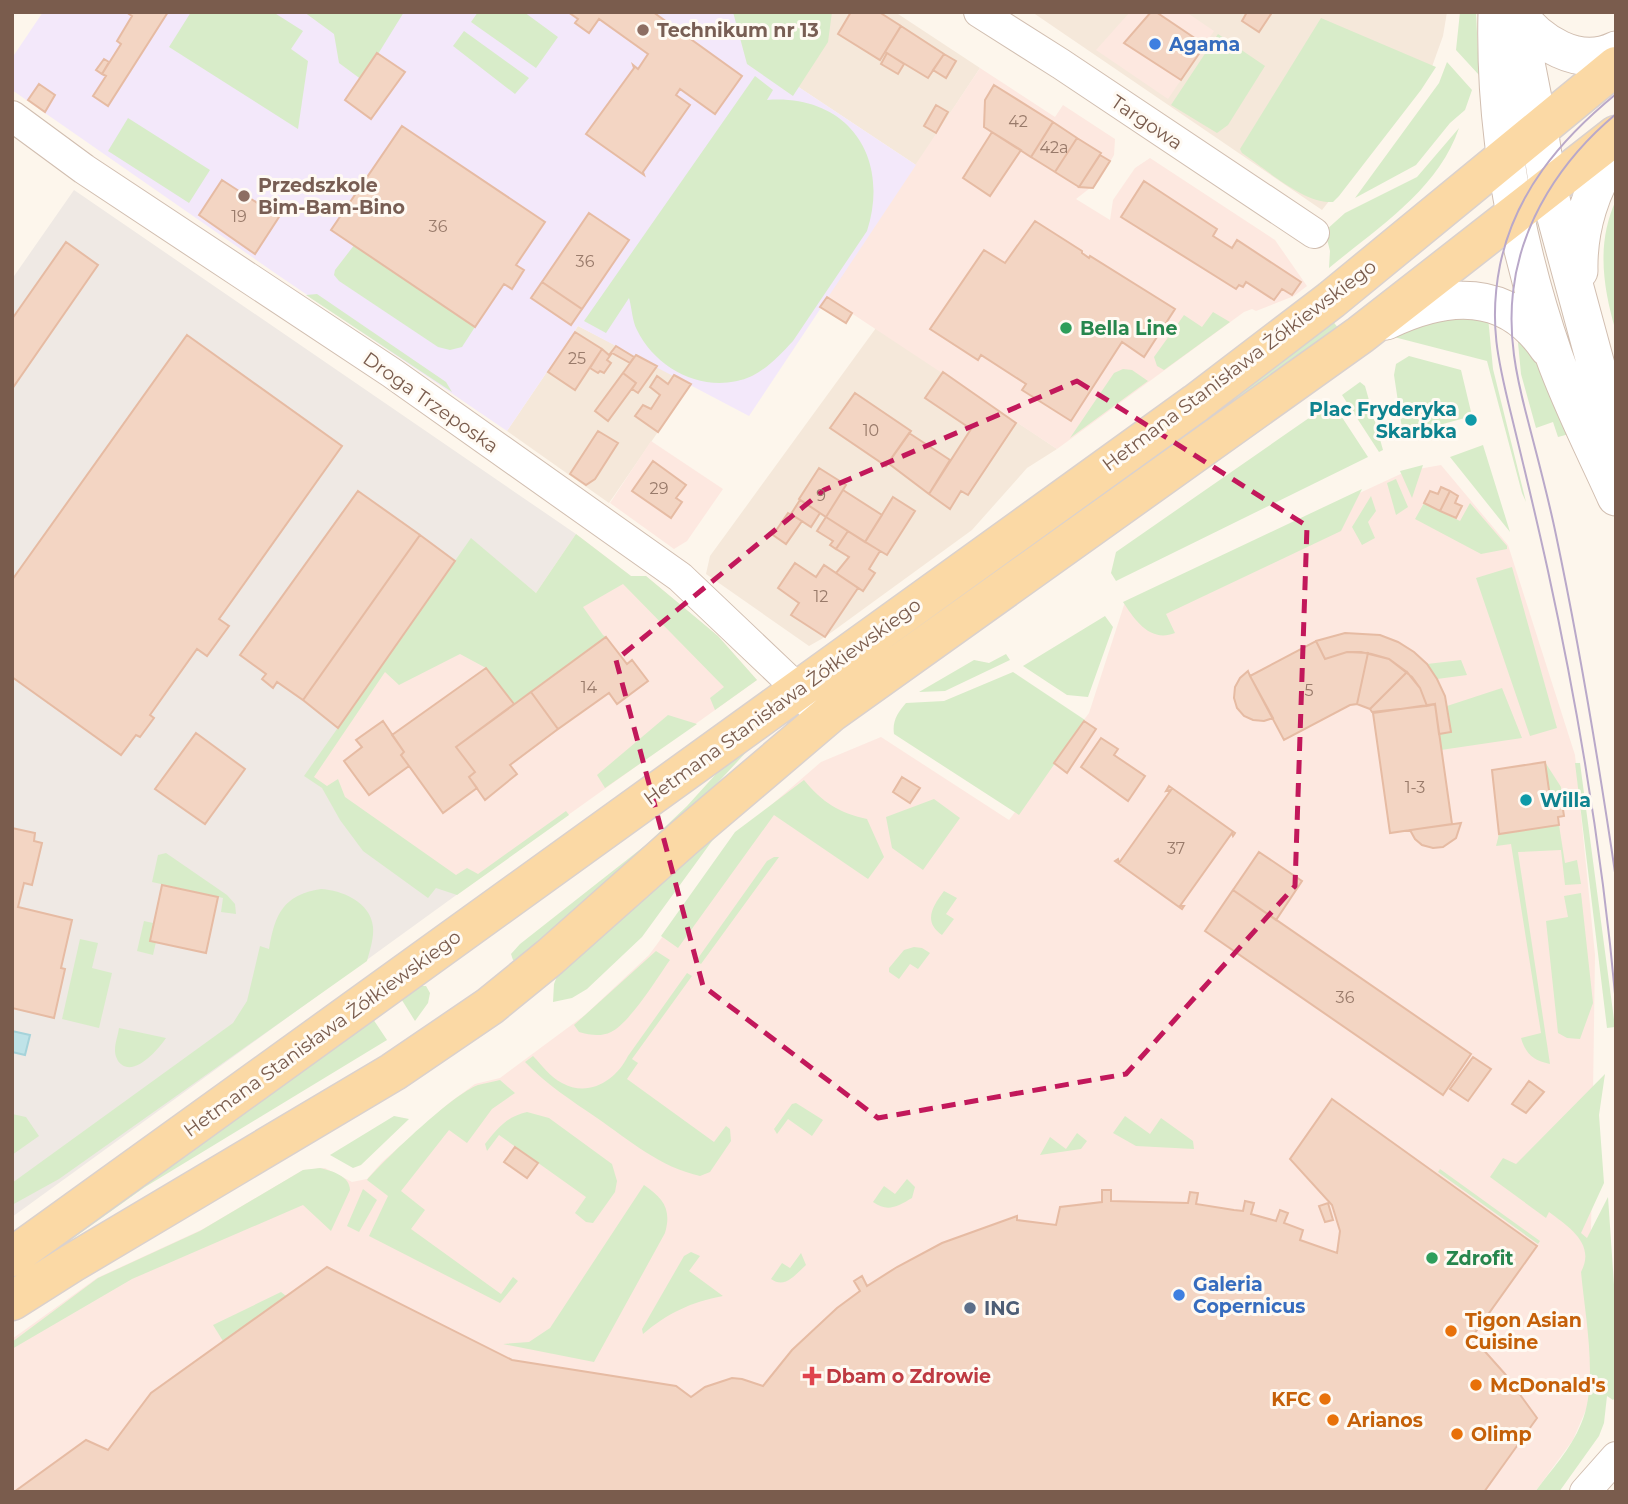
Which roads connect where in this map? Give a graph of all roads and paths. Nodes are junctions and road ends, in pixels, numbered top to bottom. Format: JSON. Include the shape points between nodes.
{"nodes":[{"id":1,"x":979,"y":12,"type":"edge"},
{"id":2,"x":1497,"y":12,"type":"edge"},
{"id":3,"x":1516,"y":12,"type":"edge"},
{"id":4,"x":1616,"y":50,"type":"edge"},
{"id":5,"x":1616,"y":66,"type":"edge"},
{"id":6,"x":12,"y":116,"type":"edge"},
{"id":7,"x":1539,"y":129,"type":"junction"},
{"id":8,"x":1616,"y":135,"type":"edge"},
{"id":9,"x":1616,"y":152,"type":"edge"},
{"id":10,"x":1504,"y":157,"type":"junction"},
{"id":11,"x":1548,"y":188,"type":"junction"},
{"id":12,"x":1515,"y":214,"type":"junction"},
{"id":13,"x":1314,"y":233,"type":"dead end"},
{"id":14,"x":1581,"y":307,"type":"junction"},
{"id":15,"x":1360,"y":335,"type":"junction"},
{"id":16,"x":1555,"y":358,"type":"junction"},
{"id":17,"x":1616,"y":459,"type":"edge"},
{"id":18,"x":1616,"y":497,"type":"edge"},
{"id":19,"x":799,"y":690,"type":"junction"},
{"id":20,"x":822,"y":720,"type":"junction"},
{"id":21,"x":12,"y":1257,"type":"edge"},
{"id":22,"x":12,"y":1301,"type":"edge"},
{"id":23,"x":1616,"y":1457,"type":"edge"},
{"id":24,"x":1585,"y":1492,"type":"edge"}],
"edges":[{"from":1,"to":13,"type":"street","name":"Targowa"},
{"from":2,"to":10,"type":"street"},
{"from":3,"to":4,"type":"street","via":[[1537,36],[1558,48],[1590,56]]},
{"from":3,"to":7,"type":"street"},
{"from":5,"to":7,"type":"main road","name":"Hetmana Stanisława Żółkiewskiego"},
{"from":6,"to":19,"type":"street","name":"Droga Trzeposka","via":[[392,373],[680,577]]},
{"from":7,"to":10,"type":"main road","name":"Hetmana Stanisława Żółkiewskiego"},
{"from":7,"to":11,"type":"street"},
{"from":8,"to":11,"type":"main road","name":"Hetmana Stanisława Żółkiewskiego"},
{"from":9,"to":14,"type":"street","via":[[1586,211],[1579,262]]},
{"from":10,"to":12,"type":"street"},
{"from":10,"to":19,"type":"main road","name":"Hetmana Stanisława Żółkiewskiego","via":[[1331,300],[1196,403]]},
{"from":11,"to":12,"type":"main road","name":"Hetmana Stanisława Żółkiewskiego"},
{"from":11,"to":14,"type":"street"},
{"from":12,"to":15,"type":"main road","name":"Hetmana Stanisława Żółkiewskiego"},
{"from":12,"to":16,"type":"street","via":[[1526,268]]},
{"from":14,"to":17,"type":"street","via":[[1613,428]]},
{"from":15,"to":16,"type":"street","via":[[1424,306],[1478,300],[1524,321]]},
{"from":15,"to":20,"type":"main road","name":"Hetmana Stanisława Żółkiewskiego"},
{"from":16,"to":18,"type":"street"},
{"from":19,"to":20,"type":"street","name":"Droga Trzeposka"},
{"from":19,"to":21,"type":"main road","name":"Hetmana Stanisława Żółkiewskiego"},
{"from":20,"to":22,"type":"main road","name":"Hetmana Stanisława Żółkiewskiego","via":[[490,1006],[393,1072]]},
{"from":23,"to":24,"type":"street"}]}
